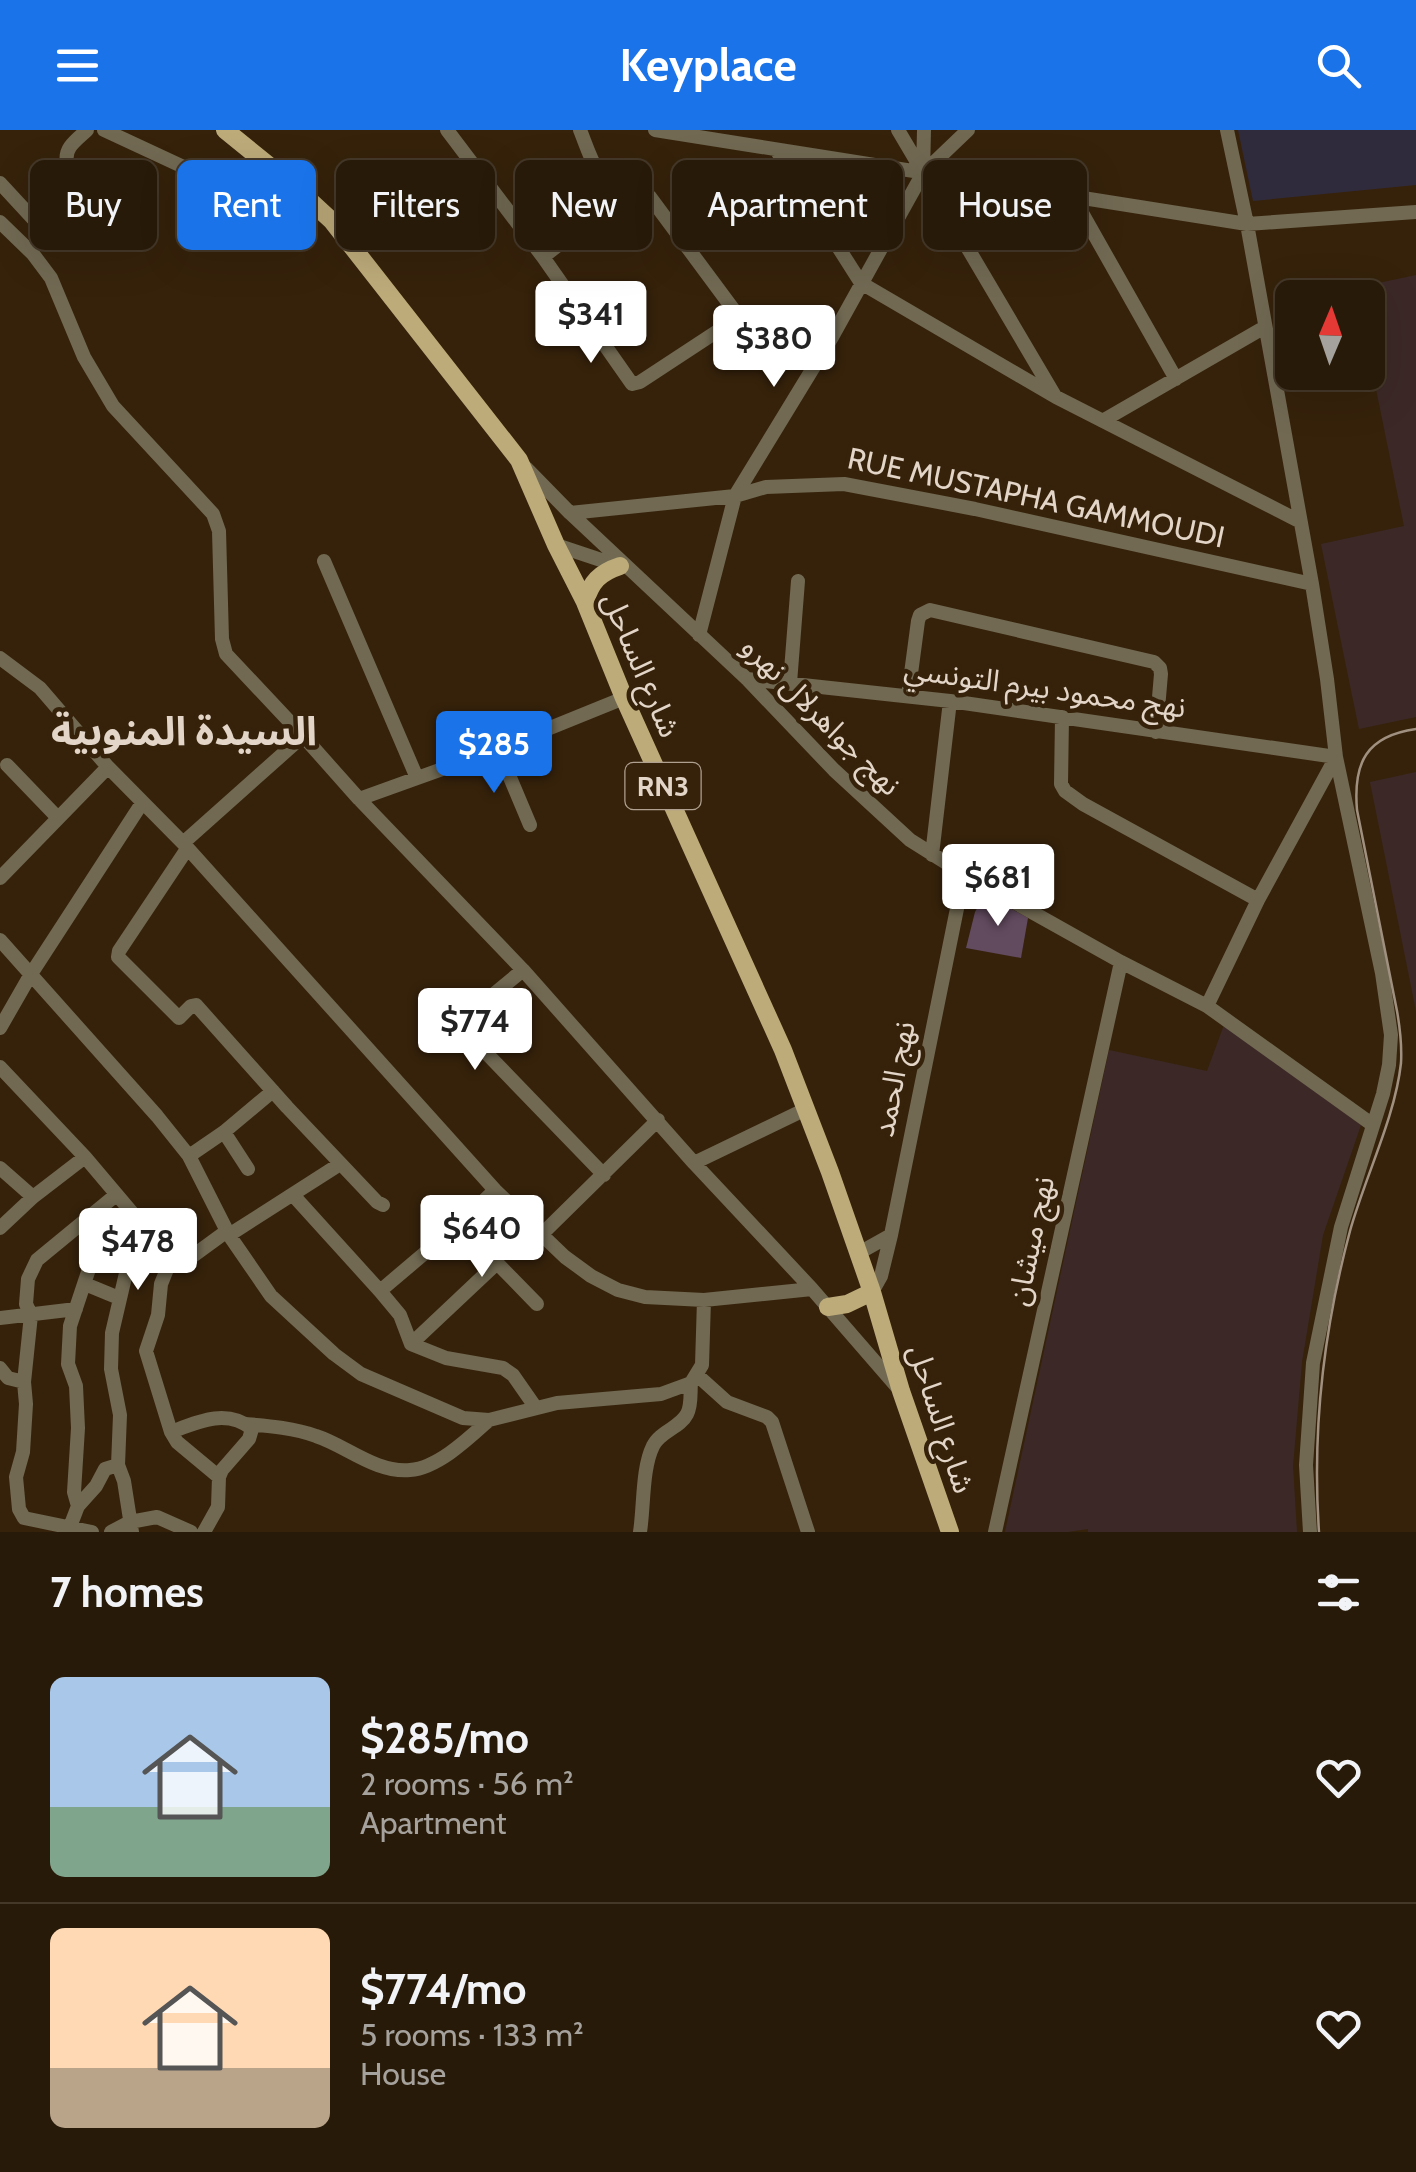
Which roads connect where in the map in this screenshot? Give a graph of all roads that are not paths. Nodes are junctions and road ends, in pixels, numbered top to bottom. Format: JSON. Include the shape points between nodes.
{"nodes":[{"id":1,"x":88,"y":130,"type":"edge"},
{"id":2,"x":104,"y":130,"type":"edge"},
{"id":3,"x":225,"y":130,"type":"edge"},
{"id":4,"x":447,"y":130,"type":"edge"},
{"id":5,"x":580,"y":130,"type":"edge"},
{"id":6,"x":655,"y":130,"type":"edge"},
{"id":7,"x":898,"y":130,"type":"edge"},
{"id":8,"x":924,"y":130,"type":"edge"},
{"id":9,"x":968,"y":130,"type":"edge"},
{"id":10,"x":1227,"y":130,"type":"edge"},
{"id":11,"x":715,"y":136,"type":"edge"},
{"id":12,"x":777,"y":151,"type":"junction"},
{"id":13,"x":262,"y":160,"type":"edge"},
{"id":14,"x":594,"y":160,"type":"edge"},
{"id":15,"x":177,"y":164,"type":"edge"},
{"id":16,"x":922,"y":173,"type":"junction"},
{"id":17,"x":0,"y":183,"type":"edge"},
{"id":18,"x":652,"y":199,"type":"edge"},
{"id":19,"x":1087,"y":200,"type":"edge"},
{"id":20,"x":316,"y":206,"type":"edge"},
{"id":21,"x":1416,"y":212,"type":"edge"},
{"id":22,"x":0,"y":222,"type":"edge"},
{"id":23,"x":1087,"y":222,"type":"edge"},
{"id":24,"x":1247,"y":224,"type":"junction"},
{"id":25,"x":552,"y":250,"type":"edge"},
{"id":26,"x":543,"y":257,"type":"junction"},
{"id":27,"x":861,"y":284,"type":"junction"},
{"id":28,"x":740,"y":317,"type":"junction"},
{"id":29,"x":1264,"y":327,"type":"junction"},
{"id":30,"x":832,"y":337,"type":"junction"},
{"id":31,"x":1176,"y":378,"type":"junction"},
{"id":32,"x":1056,"y":397,"type":"junction"},
{"id":33,"x":1104,"y":420,"type":"junction"},
{"id":34,"x":519,"y":460,"type":"junction"},
{"id":35,"x":735,"y":496,"type":"junction"},
{"id":36,"x":570,"y":513,"type":"junction"},
{"id":37,"x":1300,"y":521,"type":"junction"},
{"id":38,"x":556,"y":545,"type":"junction"},
{"id":39,"x":324,"y":560,"type":"dead end"},
{"id":40,"x":626,"y":568,"type":"junction"},
{"id":41,"x":798,"y":580,"type":"dead end"},
{"id":42,"x":1312,"y":584,"type":"junction"},
{"id":43,"x":584,"y":602,"type":"junction"},
{"id":44,"x":700,"y":635,"type":"junction"},
{"id":45,"x":3,"y":659,"type":"edge"},
{"id":46,"x":0,"y":678,"type":"edge"},
{"id":47,"x":746,"y":679,"type":"junction"},
{"id":48,"x":790,"y":682,"type":"junction"},
{"id":49,"x":908,"y":696,"type":"junction"},
{"id":50,"x":624,"y":698,"type":"junction"},
{"id":51,"x":950,"y":701,"type":"junction"},
{"id":52,"x":1062,"y":717,"type":"junction"},
{"id":53,"x":1156,"y":732,"type":"junction"},
{"id":54,"x":303,"y":736,"type":"junction"},
{"id":55,"x":498,"y":749,"type":"junction"},
{"id":56,"x":1336,"y":757,"type":"junction"},
{"id":57,"x":8,"y":764,"type":"dead end"},
{"id":58,"x":108,"y":767,"type":"junction"},
{"id":59,"x":416,"y":778,"type":"junction"},
{"id":60,"x":359,"y":799,"type":"junction"},
{"id":61,"x":142,"y":803,"type":"junction"},
{"id":62,"x":58,"y":818,"type":"junction"},
{"id":63,"x":530,"y":825,"type":"dead end"},
{"id":64,"x":185,"y":846,"type":"junction"},
{"id":65,"x":932,"y":855,"type":"junction"},
{"id":66,"x":964,"y":874,"type":"junction"},
{"id":67,"x":0,"y":878,"type":"edge"},
{"id":68,"x":1258,"y":900,"type":"junction"},
{"id":69,"x":0,"y":940,"type":"edge"},
{"id":70,"x":1120,"y":962,"type":"junction"},
{"id":71,"x":523,"y":970,"type":"junction"},
{"id":72,"x":31,"y":974,"type":"junction"},
{"id":73,"x":1207,"y":1006,"type":"junction"},
{"id":74,"x":2,"y":1021,"type":"edge"},
{"id":75,"x":0,"y":1066,"type":"edge"},
{"id":76,"x":273,"y":1091,"type":"junction"},
{"id":77,"x":806,"y":1109,"type":"junction"},
{"id":78,"x":658,"y":1120,"type":"junction"},
{"id":79,"x":1373,"y":1125,"type":"junction"},
{"id":80,"x":224,"y":1132,"type":"junction"},
{"id":81,"x":189,"y":1156,"type":"junction"},
{"id":82,"x":84,"y":1157,"type":"junction"},
{"id":83,"x":694,"y":1163,"type":"junction"},
{"id":84,"x":340,"y":1164,"type":"junction"},
{"id":85,"x":0,"y":1168,"type":"edge"},
{"id":86,"x":248,"y":1168,"type":"dead end"},
{"id":87,"x":604,"y":1174,"type":"junction"},
{"id":88,"x":495,"y":1190,"type":"junction"},
{"id":89,"x":116,"y":1195,"type":"junction"},
{"id":90,"x":292,"y":1195,"type":"junction"},
{"id":91,"x":33,"y":1198,"type":"junction"},
{"id":92,"x":383,"y":1205,"type":"dead end"},
{"id":93,"x":459,"y":1224,"type":"junction"},
{"id":94,"x":0,"y":1228,"type":"edge"},
{"id":95,"x":146,"y":1230,"type":"junction"},
{"id":96,"x":228,"y":1233,"type":"junction"},
{"id":97,"x":891,"y":1234,"type":"junction"},
{"id":98,"x":541,"y":1235,"type":"junction"},
{"id":99,"x":174,"y":1252,"type":"junction"},
{"id":100,"x":857,"y":1254,"type":"junction"},
{"id":101,"x":128,"y":1261,"type":"junction"},
{"id":102,"x":496,"y":1263,"type":"junction"},
{"id":103,"x":85,"y":1284,"type":"junction"},
{"id":104,"x":812,"y":1289,"type":"junction"},
{"id":105,"x":380,"y":1291,"type":"junction"},
{"id":106,"x":872,"y":1292,"type":"junction"},
{"id":107,"x":120,"y":1298,"type":"junction"},
{"id":108,"x":704,"y":1300,"type":"junction"},
{"id":109,"x":537,"y":1304,"type":"dead end"},
{"id":110,"x":828,"y":1308,"type":"junction"},
{"id":111,"x":76,"y":1309,"type":"junction"},
{"id":112,"x":31,"y":1315,"type":"junction"},
{"id":113,"x":0,"y":1318,"type":"edge"},
{"id":114,"x":411,"y":1344,"type":"junction"},
{"id":115,"x":0,"y":1368,"type":"edge"},
{"id":116,"x":694,"y":1379,"type":"junction"},
{"id":117,"x":24,"y":1382,"type":"junction"},
{"id":118,"x":901,"y":1391,"type":"junction"},
{"id":119,"x":536,"y":1408,"type":"junction"},
{"id":120,"x":489,"y":1420,"type":"junction"},
{"id":121,"x":246,"y":1424,"type":"junction"},
{"id":122,"x":170,"y":1432,"type":"junction"},
{"id":123,"x":118,"y":1465,"type":"junction"},
{"id":124,"x":218,"y":1478,"type":"junction"},
{"id":125,"x":78,"y":1506,"type":"junction"},
{"id":126,"x":131,"y":1527,"type":"edge"},
{"id":127,"x":69,"y":1529,"type":"edge"},
{"id":128,"x":92,"y":1532,"type":"edge"},
{"id":129,"x":111,"y":1532,"type":"edge"},
{"id":130,"x":191,"y":1532,"type":"edge"},
{"id":131,"x":204,"y":1532,"type":"edge"},
{"id":132,"x":640,"y":1532,"type":"edge"},
{"id":133,"x":808,"y":1532,"type":"edge"},
{"id":134,"x":950,"y":1532,"type":"edge"},
{"id":135,"x":996,"y":1532,"type":"edge"},
{"id":136,"x":1310,"y":1532,"type":"edge"}],
"edges":[{"from":1,"to":17,"type":"street","via":[[66,156],[89,209],[86,222],[49,236]]},
{"from":2,"to":15,"type":"street"},
{"from":3,"to":13,"type":"main road","name":"شارع الساحل","number":"RN3"},
{"from":4,"to":26,"type":"street"},
{"from":5,"to":14,"type":"street"},
{"from":6,"to":11,"type":"street"},
{"from":7,"to":16,"type":"street"},
{"from":8,"to":16,"type":"street"},
{"from":9,"to":16,"type":"street"},
{"from":10,"to":24,"type":"street"},
{"from":11,"to":12,"type":"street"},
{"from":12,"to":16,"type":"street"},
{"from":12,"to":27,"type":"street"},
{"from":16,"to":27,"type":"street"},
{"from":16,"to":32,"type":"street"},
{"from":18,"to":28,"type":"street"},
{"from":19,"to":24,"type":"street"},
{"from":20,"to":34,"type":"main road","name":"شارع الساحل","number":"RN3"},
{"from":21,"to":24,"type":"street"},
{"from":22,"to":54,"type":"street","via":[[51,278],[113,406],[213,514],[220,531],[224,650]]},
{"from":23,"to":31,"type":"street"},
{"from":24,"to":29,"type":"street"},
{"from":25,"to":26,"type":"street"},
{"from":26,"to":28,"type":"street","via":[[632,384]]},
{"from":27,"to":30,"type":"street"},
{"from":27,"to":32,"type":"street"},
{"from":28,"to":30,"type":"street"},
{"from":29,"to":31,"type":"street"},
{"from":29,"to":37,"type":"street"},
{"from":30,"to":35,"type":"street"},
{"from":31,"to":33,"type":"street"},
{"from":32,"to":33,"type":"street"},
{"from":33,"to":37,"type":"street"},
{"from":34,"to":36,"type":"street","name":"نهج جواهرلال نهرو"},
{"from":34,"to":38,"type":"main road","name":"شارع الساحل","number":"RN3"},
{"from":35,"to":36,"type":"street","name":"RUE MUSTAPHA GAMMOUDI"},
{"from":35,"to":42,"type":"street","name":"RUE MUSTAPHA GAMMOUDI","via":[[766,487],[844,484]]},
{"from":35,"to":44,"type":"street"},
{"from":36,"to":40,"type":"street","name":"نهج جواهرلال نهرو"},
{"from":37,"to":42,"type":"street"},
{"from":38,"to":40,"type":"street"},
{"from":38,"to":43,"type":"main road","name":"شارع الساحل","number":"RN3"},
{"from":39,"to":59,"type":"street"},
{"from":40,"to":43,"type":"main road","via":[[606,571]]},
{"from":40,"to":44,"type":"street","name":"نهج جواهرلال نهرو"},
{"from":41,"to":48,"type":"street"},
{"from":42,"to":56,"type":"street"},
{"from":43,"to":50,"type":"main road","name":"شارع الساحل","number":"RN3"},
{"from":44,"to":47,"type":"street","name":"نهج جواهرلال نهرو"},
{"from":45,"to":46,"type":"street"},
{"from":45,"to":58,"type":"street","via":[[40,688]]},
{"from":47,"to":48,"type":"street","name":"نهج محمود بيرم التونسي"},
{"from":47,"to":65,"type":"street","name":"نهج جواهرلال نهرو","via":[[890,823]]},
{"from":48,"to":49,"type":"street","name":"نهج محمود بيرم التونسي"},
{"from":49,"to":51,"type":"street","name":"نهج محمود بيرم التونسي"},
{"from":49,"to":53,"type":"street","via":[[918,621],[930,610],[1154,662],[1161,674]]},
{"from":50,"to":55,"type":"street"},
{"from":50,"to":77,"type":"main road","name":"شارع الساحل","number":"RN3"},
{"from":51,"to":52,"type":"street","name":"نهج محمود بيرم التونسي"},
{"from":51,"to":65,"type":"street"},
{"from":52,"to":53,"type":"street","name":"نهج محمود بيرم التونسي"},
{"from":52,"to":68,"type":"street","via":[[1065,791]]},
{"from":53,"to":56,"type":"street","name":"نهج محمود بيرم التونسي"},
{"from":54,"to":60,"type":"street"},
{"from":54,"to":64,"type":"street"},
{"from":55,"to":59,"type":"street"},
{"from":55,"to":63,"type":"street"},
{"from":56,"to":68,"type":"street"},
{"from":56,"to":79,"type":"street","via":[[1391,1035]]},
{"from":57,"to":62,"type":"street"},
{"from":58,"to":61,"type":"street"},
{"from":58,"to":62,"type":"street"},
{"from":59,"to":60,"type":"street"},
{"from":60,"to":71,"type":"street"},
{"from":61,"to":64,"type":"street"},
{"from":61,"to":72,"type":"street"},
{"from":62,"to":67,"type":"street"},
{"from":64,"to":76,"type":"street","via":[[118,956],[179,1018],[196,1004]]},
{"from":64,"to":88,"type":"street"},
{"from":65,"to":66,"type":"street","name":"نهج جواهرلال نهرو"},
{"from":66,"to":70,"type":"street","name":"نهج جواهرلال نهرو"},
{"from":66,"to":97,"type":"street","name":"نهج الحمد"},
{"from":68,"to":73,"type":"street"},
{"from":69,"to":72,"type":"street"},
{"from":70,"to":73,"type":"street","name":"نهج جواهرلال نهرو"},
{"from":70,"to":135,"type":"street","name":"نهج ميشان"},
{"from":71,"to":78,"type":"street"},
{"from":71,"to":87,"type":"street","via":[[465,1018],[464,1030]]},
{"from":72,"to":74,"type":"street"},
{"from":72,"to":81,"type":"street"},
{"from":73,"to":79,"type":"street","name":"نهج جواهرلال نهرو"},
{"from":75,"to":82,"type":"street"},
{"from":76,"to":80,"type":"street"},
{"from":76,"to":84,"type":"street"},
{"from":77,"to":83,"type":"street"},
{"from":77,"to":100,"type":"main road","name":"شارع الساحل","number":"RN3"},
{"from":78,"to":83,"type":"street"},
{"from":78,"to":87,"type":"street"},
{"from":79,"to":136,"type":"street","via":[[1338,1242],[1313,1363],[1306,1465]]},
{"from":80,"to":81,"type":"street"},
{"from":80,"to":86,"type":"street"},
{"from":81,"to":96,"type":"street"},
{"from":82,"to":89,"type":"street"},
{"from":82,"to":91,"type":"street"},
{"from":83,"to":104,"type":"street"},
{"from":84,"to":90,"type":"street"},
{"from":84,"to":92,"type":"street"},
{"from":85,"to":91,"type":"street"},
{"from":87,"to":98,"type":"street"},
{"from":88,"to":93,"type":"street"},
{"from":88,"to":98,"type":"street"},
{"from":89,"to":95,"type":"street"},
{"from":89,"to":112,"type":"street","via":[[37,1260],[28,1279]]},
{"from":90,"to":96,"type":"street"},
{"from":90,"to":105,"type":"street"},
{"from":91,"to":94,"type":"street"},
{"from":93,"to":102,"type":"street"},
{"from":93,"to":105,"type":"street"},
{"from":95,"to":99,"type":"street"},
{"from":95,"to":101,"type":"street","via":[[132,1243]]},
{"from":96,"to":99,"type":"street","via":[[194,1258]]},
{"from":96,"to":120,"type":"street","via":[[270,1296],[361,1374],[463,1418]]},
{"from":97,"to":100,"type":"street"},
{"from":97,"to":106,"type":"street","name":"نهج الحمد"},
{"from":98,"to":108,"type":"street","via":[[618,1290]]},
{"from":99,"to":122,"type":"street","via":[[146,1351]]},
{"from":100,"to":106,"type":"main road","name":"شارع الساحل","number":"RN3"},
{"from":101,"to":103,"type":"street","via":[[90,1266]]},
{"from":101,"to":107,"type":"street"},
{"from":102,"to":109,"type":"street"},
{"from":102,"to":114,"type":"street"},
{"from":103,"to":107,"type":"street"},
{"from":103,"to":111,"type":"street"},
{"from":104,"to":108,"type":"street"},
{"from":104,"to":110,"type":"street"},
{"from":105,"to":114,"type":"street","via":[[400,1315]]},
{"from":106,"to":110,"type":"main road"},
{"from":106,"to":118,"type":"main road","name":"شارع الساحل","number":"RN3"},
{"from":107,"to":123,"type":"street","via":[[112,1334]]},
{"from":108,"to":116,"type":"street","via":[[704,1352]]},
{"from":110,"to":118,"type":"street"},
{"from":111,"to":112,"type":"street"},
{"from":111,"to":125,"type":"street","via":[[68,1364],[76,1386]]},
{"from":112,"to":113,"type":"street"},
{"from":112,"to":117,"type":"street"},
{"from":114,"to":119,"type":"street","via":[[504,1368]]},
{"from":115,"to":117,"type":"street"},
{"from":116,"to":119,"type":"street","via":[[661,1394]]},
{"from":116,"to":132,"type":"street","via":[[689,1412],[654,1442]]},
{"from":116,"to":133,"type":"street","via":[[772,1422]]},
{"from":117,"to":127,"type":"street","via":[[19,1509],[24,1518]]},
{"from":118,"to":134,"type":"main road","name":"شارع الساحل","number":"RN3"},
{"from":119,"to":120,"type":"street"},
{"from":120,"to":121,"type":"street","via":[[449,1453],[412,1470],[361,1459],[316,1436]]},
{"from":121,"to":122,"type":"street","via":[[209,1418]]},
{"from":121,"to":124,"type":"street","via":[[250,1439]]},
{"from":122,"to":124,"type":"street"},
{"from":123,"to":125,"type":"street","via":[[105,1469]]},
{"from":123,"to":126,"type":"street"},
{"from":124,"to":131,"type":"street","via":[[218,1508]]},
{"from":125,"to":127,"type":"street"},
{"from":126,"to":129,"type":"street"},
{"from":126,"to":130,"type":"street","via":[[158,1517]]},
{"from":127,"to":128,"type":"street"}]}
